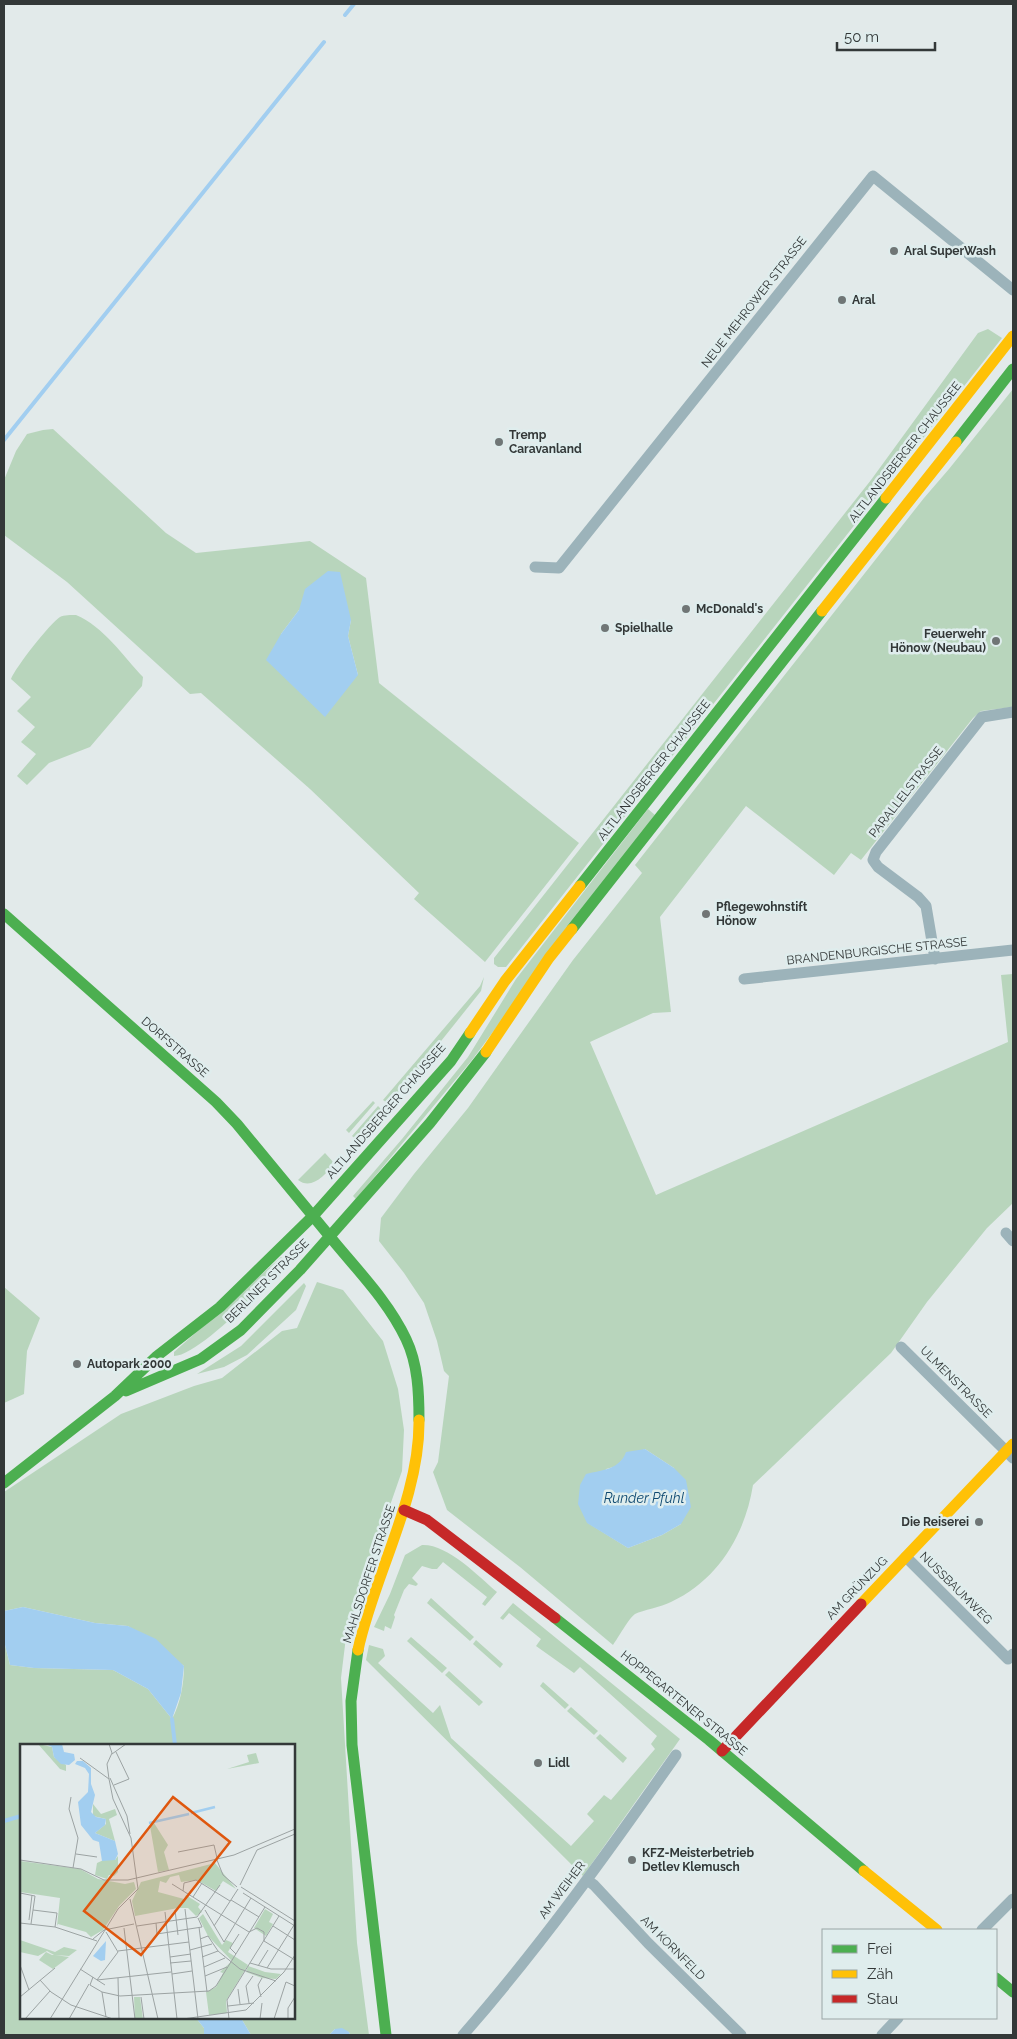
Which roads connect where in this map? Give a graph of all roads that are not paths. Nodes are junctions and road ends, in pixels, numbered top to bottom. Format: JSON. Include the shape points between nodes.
{"nodes":[{"id":1,"x":1013,"y":290,"type":"edge"},
{"id":2,"x":1013,"y":336,"type":"edge"},
{"id":3,"x":1013,"y":370,"type":"edge"},
{"id":4,"x":536,"y":567,"type":"dead end"},
{"id":5,"x":1013,"y":712,"type":"edge"},
{"id":6,"x":4,"y":914,"type":"edge"},
{"id":7,"x":1013,"y":950,"type":"edge"},
{"id":8,"x":935,"y":959,"type":"junction"},
{"id":9,"x":744,"y":980,"type":"dead end"},
{"id":10,"x":312,"y":1216,"type":"junction"},
{"id":11,"x":330,"y":1237,"type":"junction"},
{"id":12,"x":901,"y":1347,"type":"dead end"},
{"id":13,"x":116,"y":1396,"type":"junction"},
{"id":14,"x":1011,"y":1451,"type":"edge"},
{"id":15,"x":4,"y":1483,"type":"edge"},
{"id":16,"x":404,"y":1510,"type":"junction"},
{"id":17,"x":906,"y":1557,"type":"junction"},
{"id":18,"x":1011,"y":1657,"type":"edge"},
{"id":19,"x":722,"y":1751,"type":"junction"},
{"id":20,"x":676,"y":1755,"type":"dead end"},
{"id":21,"x":587,"y":1880,"type":"junction"},
{"id":22,"x":1013,"y":1899,"type":"edge"},
{"id":23,"x":937,"y":1929,"type":"edge"},
{"id":24,"x":983,"y":1929,"type":"edge"},
{"id":25,"x":997,"y":1979,"type":"edge"},
{"id":26,"x":1013,"y":1992,"type":"edge"},
{"id":27,"x":897,"y":2019,"type":"edge"},
{"id":28,"x":386,"y":2035,"type":"edge"},
{"id":29,"x":463,"y":2035,"type":"edge"},
{"id":30,"x":741,"y":2035,"type":"edge"},
{"id":31,"x":882,"y":2035,"type":"edge"}],
"edges":[{"from":1,"to":4,"type":"street","name":"NEUE MEHROWER STRASSE","via":[[873,176],[559,568]]},
{"from":2,"to":10,"type":"main road","name":"ALTLANDSBERGER CHAUSSEE","via":[[505,981],[451,1061]]},
{"from":3,"to":11,"type":"main road","via":[[550,958],[487,1051],[430,1123]]},
{"from":5,"to":8,"type":"street","name":"PARALLELSTRASSE","via":[[982,717],[873,860],[926,906]]},
{"from":6,"to":10,"type":"main road","name":"DORFSTRASSE","via":[[216,1102]]},
{"from":7,"to":8,"type":"street","name":"BRANDENBURGISCHE STRASSE"},
{"from":8,"to":9,"type":"street","name":"BRANDENBURGISCHE STRASSE"},
{"from":10,"to":11,"type":"main road","name":"DORFSTRASSE"},
{"from":10,"to":13,"type":"main road","name":"BERLINER STRASSE","via":[[220,1307],[157,1356]]},
{"from":11,"to":13,"type":"main road","name":"BERLINER STRASSE","via":[[241,1330],[201,1359]]},
{"from":11,"to":16,"type":"main road","name":"MAHLSDORFER STRASSE","via":[[403,1329],[412,1354],[420,1392],[417,1448]]},
{"from":12,"to":14,"type":"street","name":"ULMENSTRASSE"},
{"from":13,"to":15,"type":"main road","name":"BERLINER STRASSE"},
{"from":14,"to":17,"type":"main road","name":"AM GRÜNZUG"},
{"from":16,"to":19,"type":"main road","name":"HOPPEGARTENER STRASSE","via":[[427,1520],[513,1584]]},
{"from":16,"to":28,"type":"main road","name":"MAHLSDORFER STRASSE","via":[[362,1634],[351,1705]]},
{"from":17,"to":18,"type":"street","name":"NUSSBAUMWEG"},
{"from":17,"to":19,"type":"main road","name":"AM GRÜNZUG"},
{"from":19,"to":23,"type":"main road","name":"HOPPEGARTENER STRASSE"},
{"from":20,"to":21,"type":"street","name":"AM WEIHER"},
{"from":21,"to":29,"type":"street","name":"AM WEIHER"},
{"from":21,"to":30,"type":"street","name":"AM KORNFELD"},
{"from":22,"to":24,"type":"street"},
{"from":25,"to":26,"type":"main road"},
{"from":27,"to":31,"type":"street"}]}
